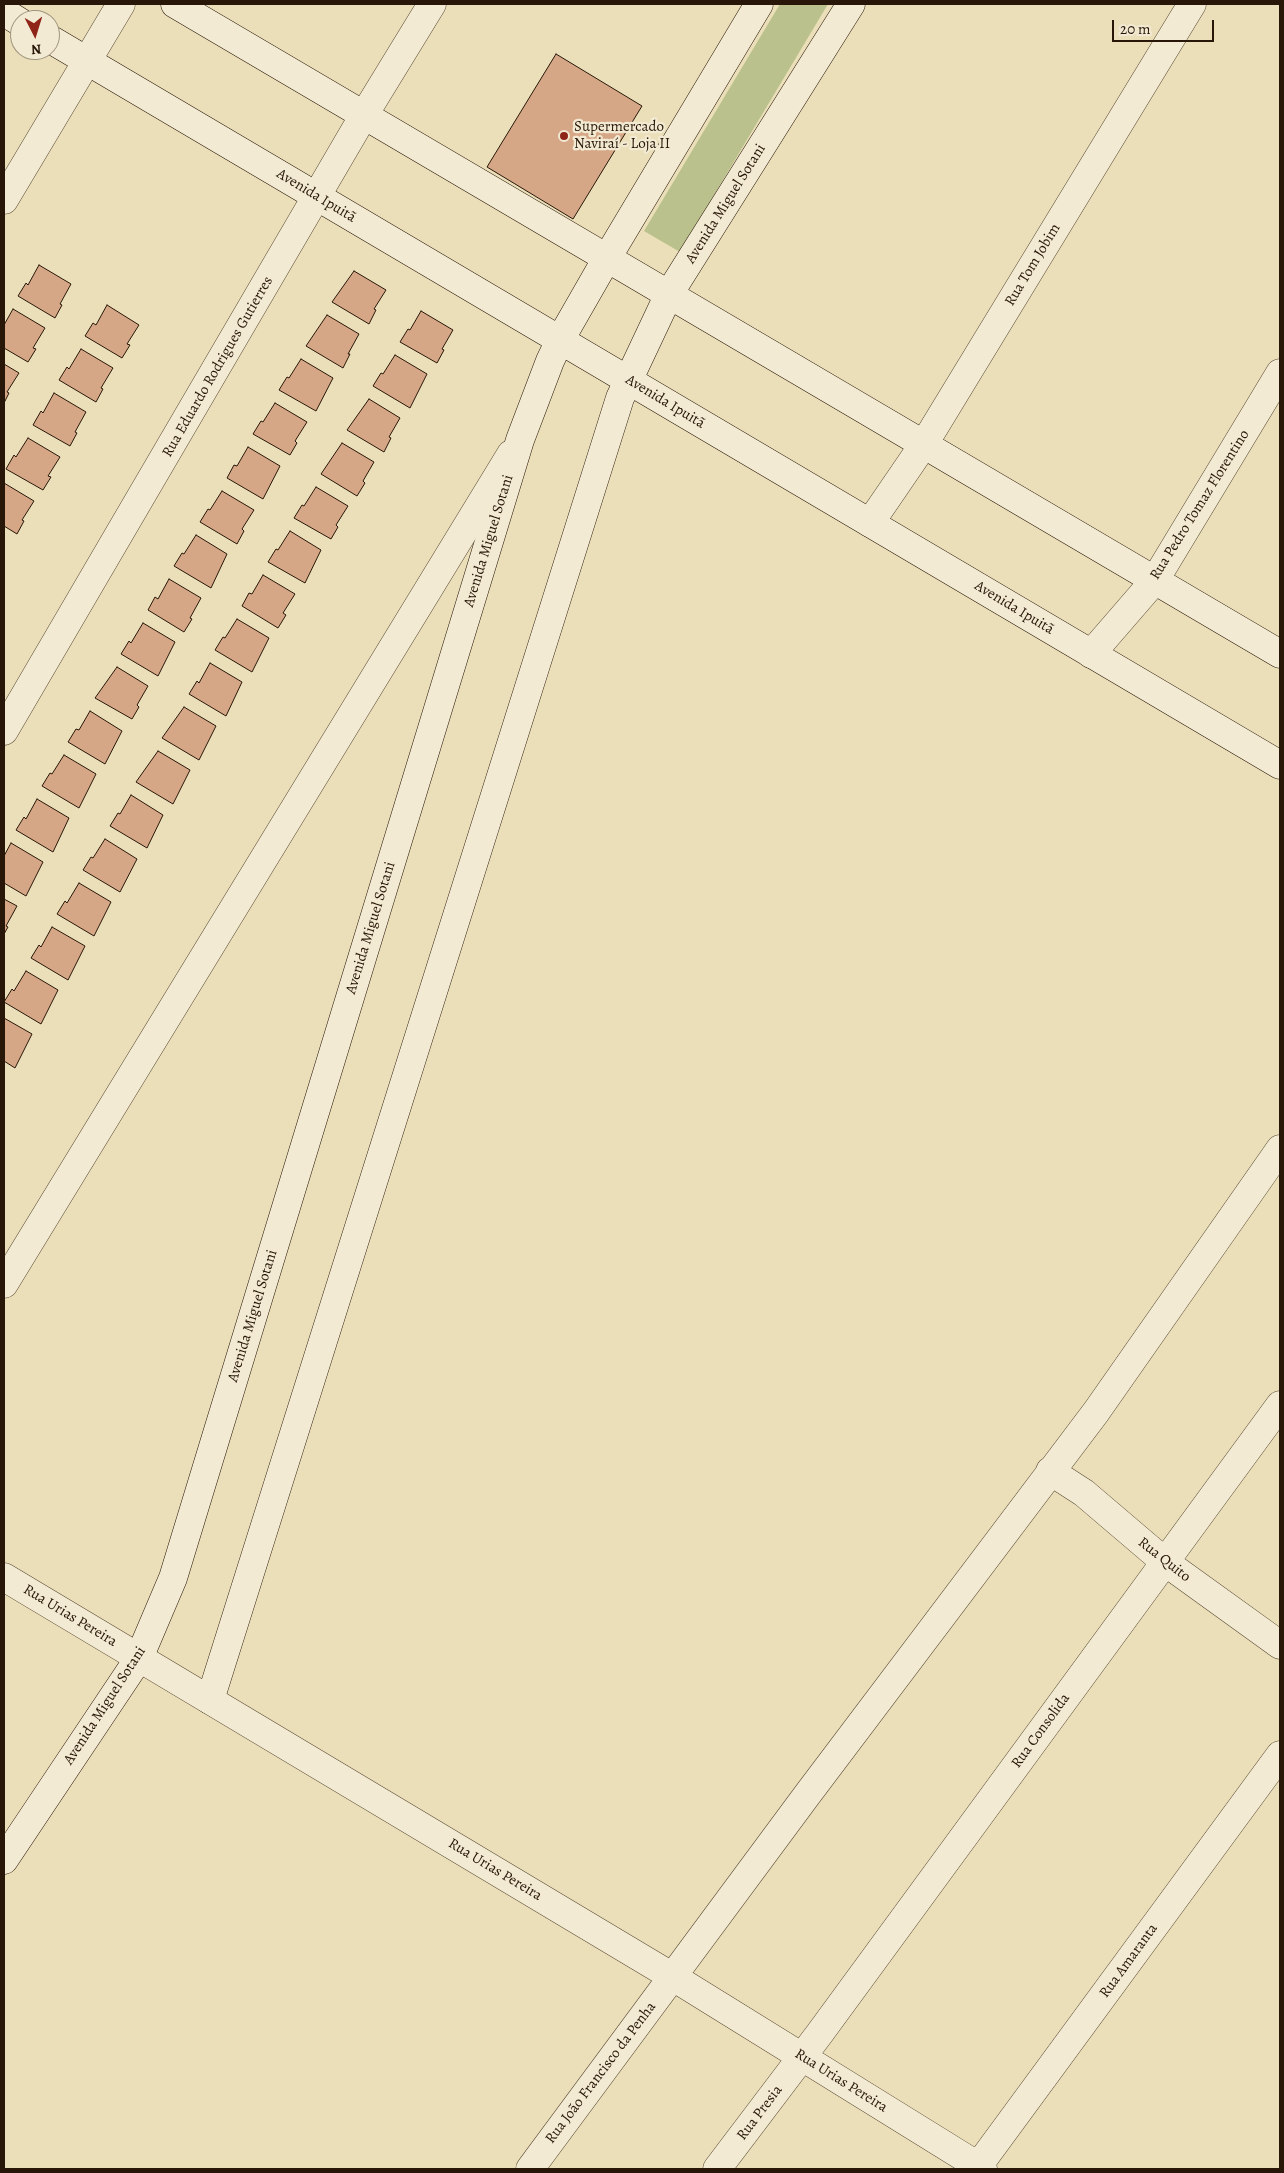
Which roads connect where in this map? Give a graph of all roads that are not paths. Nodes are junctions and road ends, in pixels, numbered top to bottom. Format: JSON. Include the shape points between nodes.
{"nodes":[{"id":1,"x":121,"y":4,"type":"edge"},
{"id":2,"x":175,"y":4,"type":"edge"},
{"id":3,"x":432,"y":4,"type":"edge"},
{"id":4,"x":759,"y":4,"type":"edge"},
{"id":5,"x":851,"y":4,"type":"edge"},
{"id":6,"x":1192,"y":4,"type":"edge"},
{"id":7,"x":60,"y":45,"type":"edge"},
{"id":8,"x":86,"y":60,"type":"junction"},
{"id":9,"x":364,"y":115,"type":"junction"},
{"id":10,"x":318,"y":197,"type":"junction"},
{"id":11,"x":4,"y":200,"type":"edge"},
{"id":12,"x":607,"y":258,"type":"junction"},
{"id":13,"x":670,"y":294,"type":"junction"},
{"id":14,"x":560,"y":340,"type":"junction"},
{"id":15,"x":1280,"y":373,"type":"edge"},
{"id":16,"x":628,"y":380,"type":"junction"},
{"id":17,"x":520,"y":440,"type":"junction"},
{"id":18,"x":924,"y":444,"type":"junction"},
{"id":19,"x":870,"y":523,"type":"junction"},
{"id":20,"x":1155,"y":580,"type":"junction"},
{"id":21,"x":1091,"y":654,"type":"junction"},
{"id":22,"x":1280,"y":654,"type":"edge"},
{"id":23,"x":4,"y":731,"type":"edge"},
{"id":24,"x":1280,"y":765,"type":"edge"},
{"id":25,"x":1280,"y":1149,"type":"edge"},
{"id":26,"x":4,"y":1284,"type":"edge"},
{"id":27,"x":1280,"y":1405,"type":"edge"},
{"id":28,"x":1050,"y":1470,"type":"junction"},
{"id":29,"x":1165,"y":1562,"type":"junction"},
{"id":30,"x":4,"y":1577,"type":"edge"},
{"id":31,"x":1280,"y":1646,"type":"edge"},
{"id":32,"x":139,"y":1658,"type":"junction"},
{"id":33,"x":210,"y":1700,"type":"junction"},
{"id":34,"x":1280,"y":1755,"type":"edge"},
{"id":35,"x":4,"y":1860,"type":"edge"},
{"id":36,"x":673,"y":1977,"type":"junction"},
{"id":37,"x":802,"y":2057,"type":"junction"},
{"id":38,"x":979,"y":2168,"type":"edge"},
{"id":39,"x":530,"y":2169,"type":"edge"},
{"id":40,"x":718,"y":2169,"type":"edge"}],
"edges":[{"from":1,"to":8,"type":"street"},
{"from":2,"to":9,"type":"street"},
{"from":3,"to":9,"type":"street","name":"Rua Eduardo Rodrigues Gutierres"},
{"from":4,"to":12,"type":"street","name":"Avenida Miguel Sotani"},
{"from":5,"to":13,"type":"street","name":"Avenida Miguel Sotani"},
{"from":6,"to":18,"type":"street","name":"Rua Tom Jobim"},
{"from":7,"to":8,"type":"street","name":"Avenida Ipuitã"},
{"from":8,"to":10,"type":"street","name":"Avenida Ipuitã"},
{"from":8,"to":11,"type":"street"},
{"from":9,"to":10,"type":"street","name":"Rua Eduardo Rodrigues Gutierres"},
{"from":9,"to":12,"type":"street"},
{"from":10,"to":14,"type":"street","name":"Avenida Ipuitã"},
{"from":10,"to":23,"type":"street","name":"Rua Eduardo Rodrigues Gutierres"},
{"from":12,"to":13,"type":"street"},
{"from":12,"to":14,"type":"street","name":"Avenida Miguel Sotani"},
{"from":13,"to":16,"type":"street","name":"Avenida Miguel Sotani"},
{"from":13,"to":18,"type":"street"},
{"from":14,"to":16,"type":"street","name":"Avenida Ipuitã"},
{"from":14,"to":17,"type":"street","name":"Avenida Miguel Sotani"},
{"from":15,"to":20,"type":"street","name":"Rua Pedro Tomaz Florentino"},
{"from":16,"to":19,"type":"street","name":"Avenida Ipuitã"},
{"from":16,"to":33,"type":"street","name":"Avenida Miguel Sotani"},
{"from":17,"to":26,"type":"street"},
{"from":17,"to":32,"type":"street","name":"Avenida Miguel Sotani","via":[[173,1578]]},
{"from":18,"to":19,"type":"street","name":"Rua Tom Jobim"},
{"from":18,"to":20,"type":"street"},
{"from":19,"to":21,"type":"street","name":"Avenida Ipuitã"},
{"from":20,"to":21,"type":"street","name":"Rua Pedro Tomaz Florentino"},
{"from":20,"to":22,"type":"street"},
{"from":21,"to":24,"type":"street","name":"Avenida Ipuitã"},
{"from":25,"to":28,"type":"street","name":"Rua João Francisco da Penha","via":[[1096,1412]]},
{"from":27,"to":29,"type":"street","name":"Rua Consolida"},
{"from":28,"to":29,"type":"street","name":"Rua Quito","via":[[1084,1493]]},
{"from":28,"to":36,"type":"street","name":"Rua João Francisco da Penha"},
{"from":29,"to":31,"type":"street","name":"Rua Quito"},
{"from":29,"to":37,"type":"street","name":"Rua Consolida"},
{"from":30,"to":32,"type":"street","name":"Rua Urias Pereira"},
{"from":32,"to":33,"type":"street","name":"Rua Urias Pereira"},
{"from":32,"to":35,"type":"street","name":"Avenida Miguel Sotani"},
{"from":33,"to":36,"type":"street","name":"Rua Urias Pereira"},
{"from":34,"to":38,"type":"street","name":"Rua Amaranta"},
{"from":36,"to":37,"type":"street","name":"Rua Urias Pereira"},
{"from":36,"to":39,"type":"street","name":"Rua João Francisco da Penha"},
{"from":37,"to":38,"type":"street","name":"Rua Urias Pereira"},
{"from":37,"to":40,"type":"street","name":"Rua Presia"}]}
